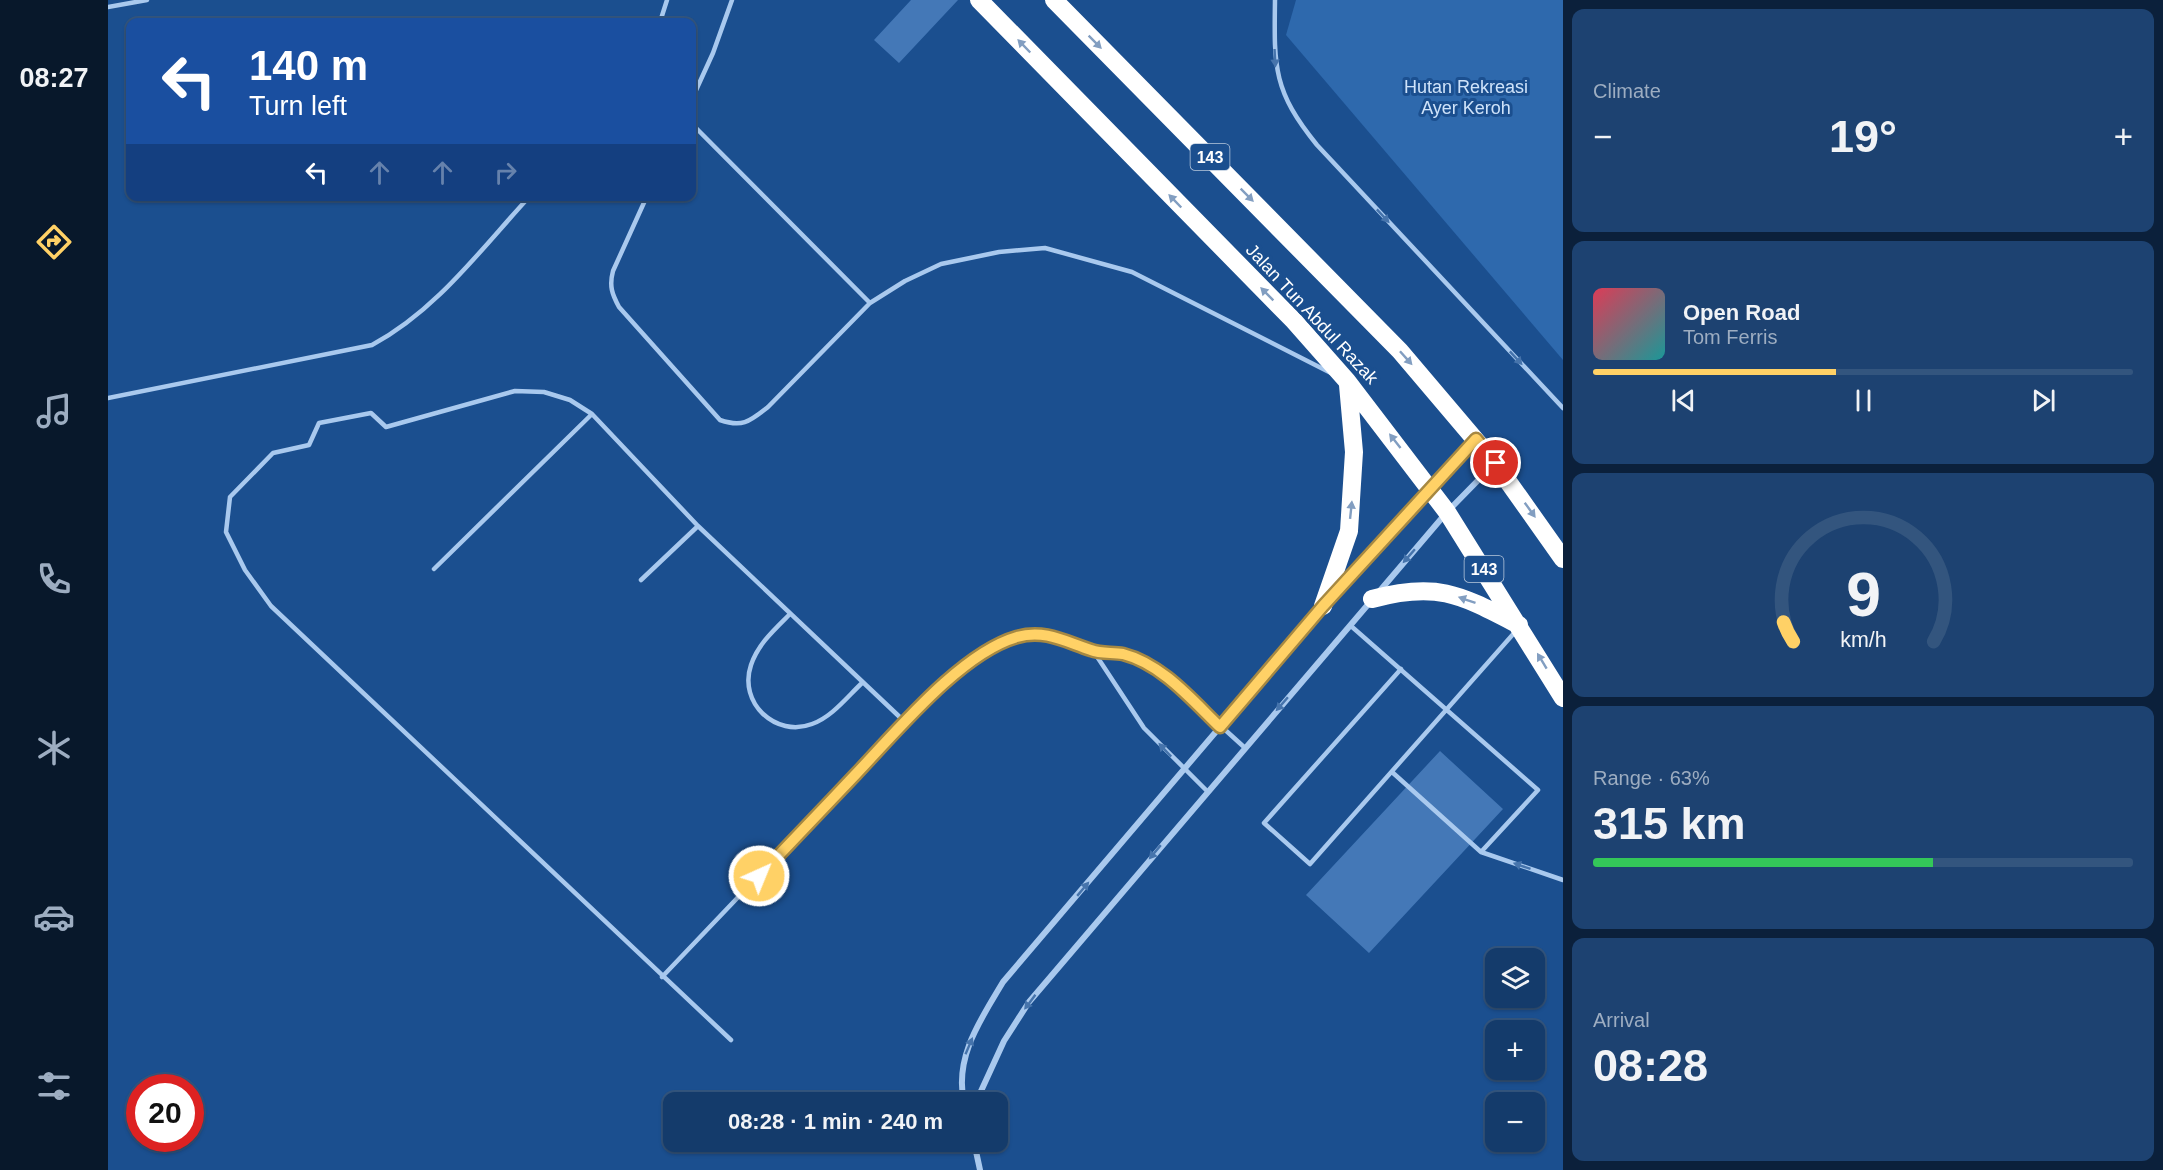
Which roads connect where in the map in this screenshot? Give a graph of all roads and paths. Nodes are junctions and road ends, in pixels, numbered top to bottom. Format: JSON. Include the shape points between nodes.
{"nodes":[{"id":1,"x":147,"y":0,"type":"edge"},
{"id":2,"x":667,"y":0,"type":"edge"},
{"id":3,"x":732,"y":0,"type":"edge"},
{"id":4,"x":979,"y":0,"type":"edge"},
{"id":5,"x":1054,"y":0,"type":"edge"},
{"id":6,"x":1275,"y":0,"type":"edge"},
{"id":7,"x":108,"y":7,"type":"edge"},
{"id":8,"x":661,"y":18,"type":"edge"},
{"id":9,"x":696,"y":90,"type":"edge"},
{"id":10,"x":696,"y":128,"type":"edge"},
{"id":11,"x":525,"y":201,"type":"edge"},
{"id":12,"x":645,"y":201,"type":"edge"},
{"id":13,"x":870,"y":303,"type":"junction"},
{"id":14,"x":1347,"y":381,"type":"junction"},
{"id":15,"x":108,"y":398,"type":"edge"},
{"id":16,"x":1563,"y":408,"type":"edge"},
{"id":17,"x":592,"y":414,"type":"junction"},
{"id":18,"x":1476,"y":439,"type":"junction"},
{"id":19,"x":1496,"y":463,"type":"junction"},
{"id":20,"x":1430,"y":488,"type":"junction"},
{"id":21,"x":1447,"y":512,"type":"junction"},
{"id":22,"x":698,"y":526,"type":"junction"},
{"id":23,"x":1563,"y":559,"type":"edge"},
{"id":24,"x":434,"y":569,"type":"dead end"},
{"id":25,"x":641,"y":580,"type":"dead end"},
{"id":26,"x":1372,"y":599,"type":"junction"},
{"id":27,"x":1323,"y":606,"type":"junction"},
{"id":28,"x":790,"y":615,"type":"junction"},
{"id":29,"x":1520,"y":625,"type":"junction"},
{"id":30,"x":1351,"y":626,"type":"junction"},
{"id":31,"x":1094,"y":651,"type":"junction"},
{"id":32,"x":1401,"y":669,"type":"junction"},
{"id":33,"x":862,"y":683,"type":"junction"},
{"id":34,"x":1563,"y":698,"type":"edge"},
{"id":35,"x":1446,"y":710,"type":"junction"},
{"id":36,"x":905,"y":723,"type":"junction"},
{"id":37,"x":1220,"y":727,"type":"junction"},
{"id":38,"x":1244,"y":747,"type":"junction"},
{"id":39,"x":1184,"y":769,"type":"junction"},
{"id":40,"x":1392,"y":772,"type":"junction"},
{"id":41,"x":1207,"y":790,"type":"junction"},
{"id":42,"x":1481,"y":852,"type":"junction"},
{"id":43,"x":1563,"y":880,"type":"edge"},
{"id":44,"x":662,"y":978,"type":"junction"},
{"id":45,"x":731,"y":1040,"type":"dead end"},
{"id":46,"x":962,"y":1092,"type":"edge"},
{"id":47,"x":981,"y":1092,"type":"edge"},
{"id":48,"x":976,"y":1152,"type":"edge"},
{"id":49,"x":980,"y":1170,"type":"edge"}],
"edges":[{"from":1,"to":7,"type":"lane"},
{"from":2,"to":8,"type":"lane"},
{"from":3,"to":9,"type":"lane"},
{"from":14,"to":4,"type":"highway","name":"Jalan Tun Abdul Razak","number":"143","one_way":true,"via":[[1294,321]]},
{"from":5,"to":18,"type":"highway","name":"Jalan Tun Abdul Razak","number":"143","one_way":true,"via":[[1366,315]]},
{"from":6,"to":16,"type":"lane","one_way":true,"via":[[1276,73],[1295,118]]},
{"from":10,"to":13,"type":"lane"},
{"from":11,"to":15,"type":"lane","via":[[419,315],[372,345]]},
{"from":12,"to":13,"type":"lane","via":[[613,271],[613,296],[720,420],[735,425],[768,407]]},
{"from":13,"to":14,"type":"lane","via":[[941,264],[999,252],[1045,249],[1132,272]]},
{"from":20,"to":14,"type":"highway","name":"Jalan Tun Abdul Razak","number":"143","one_way":true},
{"from":27,"to":14,"type":"highway","one_way":true,"via":[[1346,542],[1353,494],[1354,452]]},
{"from":17,"to":22,"type":"lane"},
{"from":17,"to":24,"type":"lane"},
{"from":17,"to":44,"type":"lane","via":[[570,400],[544,392],[516,391],[386,427],[371,413],[320,423],[309,445],[273,453],[230,496],[226,532],[245,570],[271,606]]},
{"from":18,"to":19,"type":"highway","name":"Jalan Tun Abdul Razak","number":"143"},
{"from":18,"to":20,"type":"street"},
{"from":19,"to":21,"type":"street"},
{"from":19,"to":23,"type":"highway","name":"Jalan Tun Abdul Razak","number":"143","one_way":true},
{"from":20,"to":21,"type":"highway","name":"Jalan Tun Abdul Razak","number":"143"},
{"from":20,"to":27,"type":"street"},
{"from":21,"to":26,"type":"street","one_way":true},
{"from":21,"to":29,"type":"highway","name":"Jalan Tun Abdul Razak","number":"143"},
{"from":22,"to":25,"type":"lane"},
{"from":22,"to":28,"type":"lane"},
{"from":29,"to":26,"type":"highway","one_way":true,"via":[[1477,604],[1427,590],[1405,590]]},
{"from":26,"to":30,"type":"street"},
{"from":27,"to":37,"type":"street"},
{"from":28,"to":33,"type":"lane"},
{"from":28,"to":33,"type":"lane","via":[[763,641],[750,667],[751,694],[762,717],[787,728],[812,724],[831,713]]},
{"from":34,"to":29,"type":"highway","name":"Jalan Tun Abdul Razak","number":"143","one_way":true},
{"from":29,"to":35,"type":"lane"},
{"from":30,"to":32,"type":"lane"},
{"from":30,"to":38,"type":"street","one_way":true},
{"from":31,"to":36,"type":"lane","via":[[1046,633],[1019,636],[992,646],[967,664]]},
{"from":31,"to":37,"type":"lane","via":[[1123,654],[1147,664],[1169,679]]},
{"from":39,"to":31,"type":"lane","one_way":true,"via":[[1144,728]]},
{"from":32,"to":35,"type":"lane"},
{"from":32,"to":40,"type":"lane","via":[[1264,823],[1310,864]]},
{"from":33,"to":36,"type":"lane"},
{"from":35,"to":40,"type":"lane"},
{"from":35,"to":42,"type":"lane","via":[[1538,790]]},
{"from":36,"to":44,"type":"lane"},
{"from":37,"to":38,"type":"lane"},
{"from":37,"to":39,"type":"street"},
{"from":38,"to":41,"type":"street"},
{"from":39,"to":41,"type":"lane"},
{"from":46,"to":39,"type":"street","one_way":true,"via":[[963,1059],[978,1023],[1003,982]]},
{"from":40,"to":42,"type":"lane"},
{"from":41,"to":47,"type":"street","one_way":true,"via":[[1029,1002],[1004,1041]]},
{"from":43,"to":42,"type":"lane","one_way":true},
{"from":44,"to":45,"type":"lane"},
{"from":48,"to":49,"type":"street"}]}
